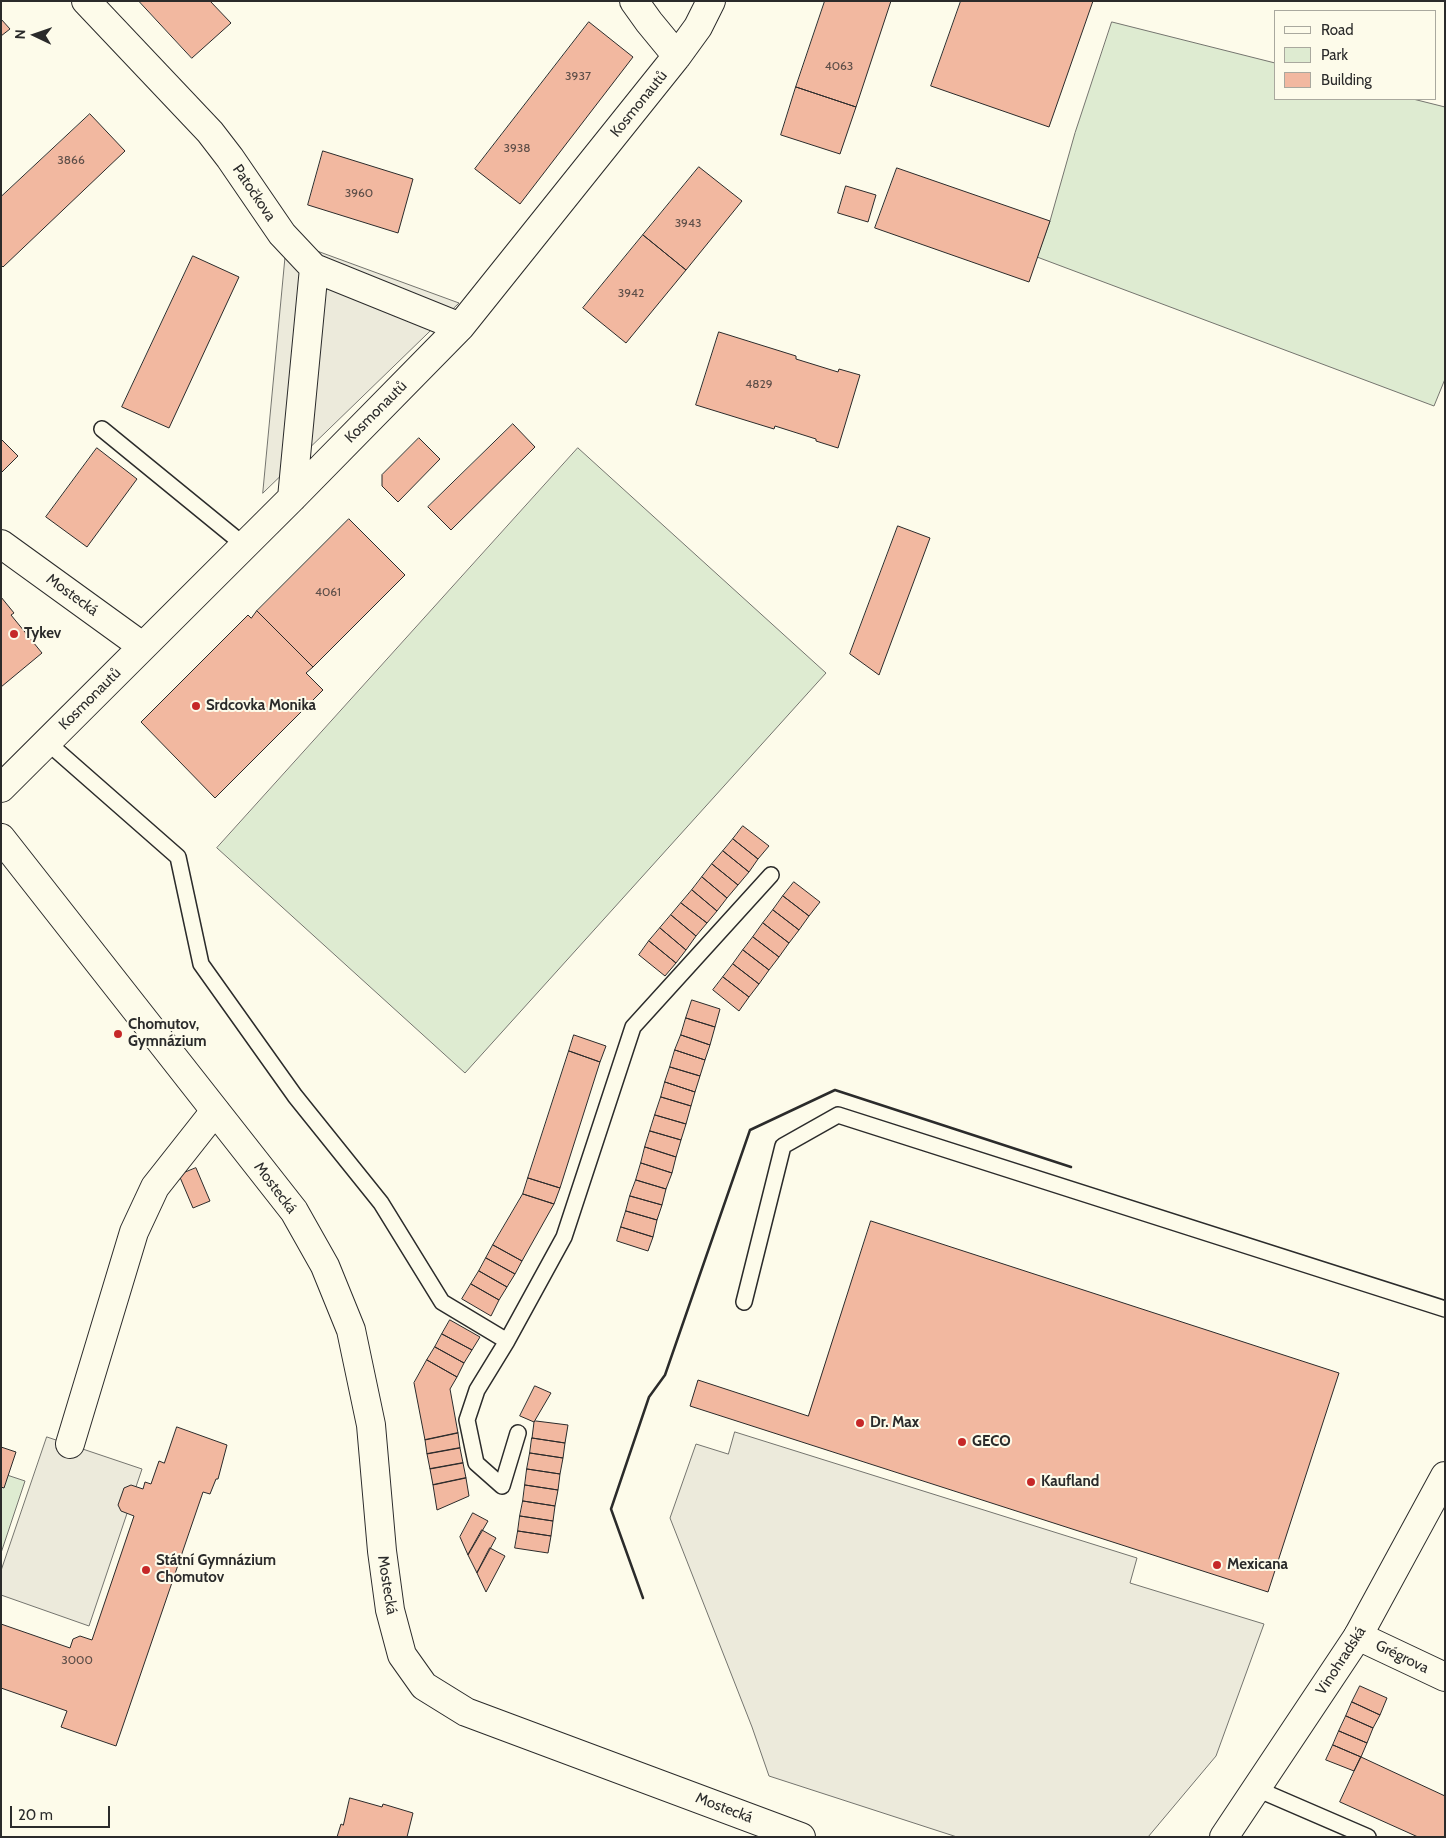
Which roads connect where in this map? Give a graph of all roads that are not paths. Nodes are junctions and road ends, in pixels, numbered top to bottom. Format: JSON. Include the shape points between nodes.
{"nodes":[{"id":1,"x":86,"y":1,"type":"edge"},
{"id":2,"x":634,"y":1,"type":"edge"},
{"id":3,"x":711,"y":1,"type":"edge"},
{"id":4,"x":677,"y":56,"type":"junction"},
{"id":5,"x":314,"y":268,"type":"junction"},
{"id":6,"x":460,"y":327,"type":"junction"},
{"id":7,"x":102,"y":429,"type":"dead end"},
{"id":8,"x":292,"y":498,"type":"junction"},
{"id":9,"x":1,"y":544,"type":"edge"},
{"id":10,"x":244,"y":545,"type":"junction"},
{"id":11,"x":142,"y":646,"type":"junction"},
{"id":12,"x":47,"y":742,"type":"junction"},
{"id":13,"x":1,"y":788,"type":"edge"},
{"id":14,"x":1,"y":838,"type":"edge"},
{"id":15,"x":771,"y":875,"type":"dead end"},
{"id":16,"x":215,"y":1111,"type":"junction"},
{"id":17,"x":744,"y":1302,"type":"dead end"},
{"id":18,"x":1445,"y":1310,"type":"edge"},
{"id":19,"x":507,"y":1341,"type":"junction"},
{"id":20,"x":518,"y":1433,"type":"dead end"},
{"id":21,"x":70,"y":1444,"type":"dead end"},
{"id":22,"x":1445,"y":1476,"type":"edge"},
{"id":23,"x":1358,"y":1636,"type":"junction"},
{"id":24,"x":1445,"y":1677,"type":"edge"},
{"id":25,"x":1257,"y":1789,"type":"junction"},
{"id":26,"x":801,"y":1837,"type":"edge"},
{"id":27,"x":1224,"y":1837,"type":"edge"},
{"id":28,"x":1368,"y":1837,"type":"edge"}],
"edges":[{"from":1,"to":5,"type":"street","name":"Patočkova","via":[[210,132],[282,234]]},
{"from":2,"to":4,"type":"street"},
{"from":3,"to":4,"type":"street","name":"Kosmonautů","via":[[698,27]]},
{"from":4,"to":6,"type":"street","name":"Kosmonautů"},
{"from":5,"to":6,"type":"street","name":"Patočkova"},
{"from":5,"to":8,"type":"street"},
{"from":6,"to":8,"type":"street","name":"Kosmonautů"},
{"from":7,"to":10,"type":"lane"},
{"from":8,"to":10,"type":"street","name":"Kosmonautů"},
{"from":9,"to":11,"type":"street","name":"Mostecká"},
{"from":10,"to":11,"type":"street","name":"Kosmonautů"},
{"from":11,"to":12,"type":"street","name":"Kosmonautů"},
{"from":12,"to":13,"type":"street","name":"Kosmonautů"},
{"from":12,"to":19,"type":"lane","via":[[178,857],[201,964],[295,1096],[382,1202],[442,1302]]},
{"from":14,"to":16,"type":"street","name":"Mostecká"},
{"from":15,"to":19,"type":"lane","via":[[633,1027],[564,1236]]},
{"from":16,"to":21,"type":"street","via":[[155,1187],[134,1232]]},
{"from":16,"to":26,"type":"street","name":"Mostecká","via":[[294,1211],[325,1266],[351,1330],[372,1425],[390,1610],[402,1655],[424,1686],[466,1712]]},
{"from":17,"to":18,"type":"lane","via":[[783,1146],[838,1115]]},
{"from":19,"to":20,"type":"lane","via":[[477,1390],[468,1420],[476,1464],[502,1486]]},
{"from":22,"to":23,"type":"street","name":"Vinohradská"},
{"from":23,"to":24,"type":"street","name":"Grégrova"},
{"from":23,"to":25,"type":"street","name":"Vinohradská"},
{"from":25,"to":27,"type":"street","name":"Vinohradská"},
{"from":25,"to":28,"type":"lane"}]}
